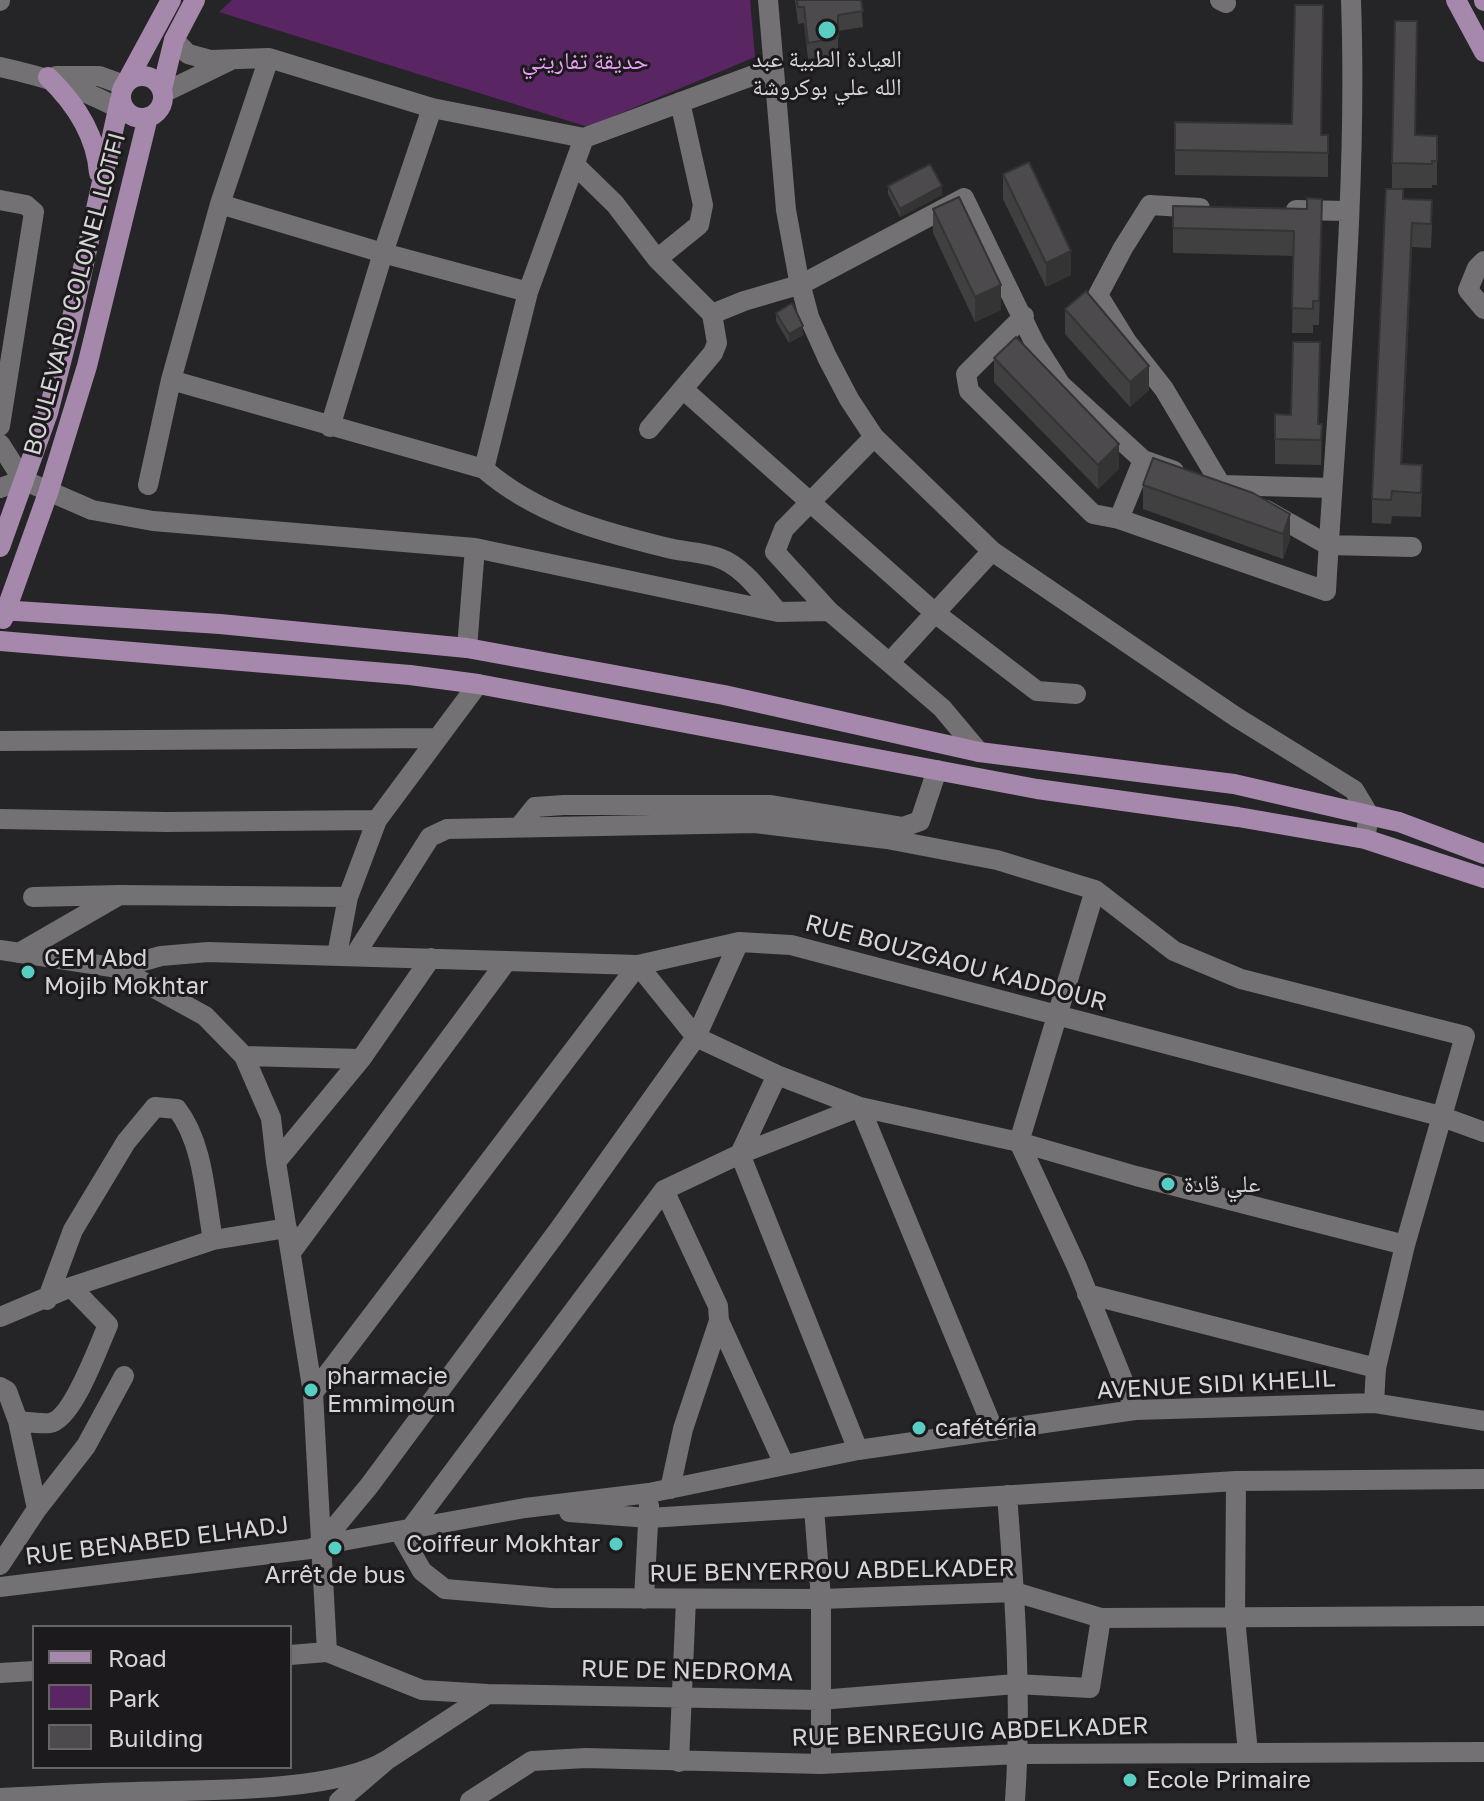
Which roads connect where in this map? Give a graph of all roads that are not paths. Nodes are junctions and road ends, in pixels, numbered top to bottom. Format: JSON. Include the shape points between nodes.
{"nodes":[{"id":1,"x":171,"y":0,"type":"edge"},
{"id":2,"x":195,"y":0,"type":"edge"},
{"id":3,"x":768,"y":0,"type":"edge"},
{"id":4,"x":1351,"y":0,"type":"edge"},
{"id":5,"x":1456,"y":0,"type":"edge"},
{"id":6,"x":174,"y":40,"type":"junction"},
{"id":7,"x":1484,"y":52,"type":"edge"},
{"id":8,"x":269,"y":58,"type":"junction"},
{"id":9,"x":229,"y":61,"type":"junction"},
{"id":10,"x":0,"y":67,"type":"edge"},
{"id":11,"x":773,"y":68,"type":"junction"},
{"id":12,"x":48,"y":77,"type":"junction"},
{"id":13,"x":162,"y":91,"type":"junction"},
{"id":14,"x":128,"y":101,"type":"junction"},
{"id":15,"x":680,"y":102,"type":"junction"},
{"id":16,"x":432,"y":108,"type":"junction"},
{"id":17,"x":584,"y":138,"type":"junction"},
{"id":18,"x":575,"y":165,"type":"junction"},
{"id":19,"x":100,"y":185,"type":"junction"},
{"id":20,"x":0,"y":200,"type":"edge"},
{"id":21,"x":220,"y":204,"type":"junction"},
{"id":22,"x":1217,"y":209,"type":"edge"},
{"id":23,"x":1275,"y":210,"type":"edge"},
{"id":24,"x":1348,"y":211,"type":"junction"},
{"id":25,"x":383,"y":253,"type":"junction"},
{"id":26,"x":657,"y":259,"type":"junction"},
{"id":27,"x":1484,"y":261,"type":"edge"},
{"id":28,"x":802,"y":284,"type":"junction"},
{"id":29,"x":528,"y":292,"type":"junction"},
{"id":30,"x":1484,"y":309,"type":"edge"},
{"id":31,"x":712,"y":314,"type":"junction"},
{"id":32,"x":1024,"y":316,"type":"junction"},
{"id":33,"x":5,"y":367,"type":"edge"},
{"id":34,"x":171,"y":380,"type":"junction"},
{"id":35,"x":684,"y":390,"type":"junction"},
{"id":36,"x":0,"y":426,"type":"edge"},
{"id":37,"x":330,"y":427,"type":"junction"},
{"id":38,"x":649,"y":429,"type":"dead end"},
{"id":39,"x":874,"y":437,"type":"junction"},
{"id":40,"x":0,"y":444,"type":"edge"},
{"id":41,"x":1143,"y":460,"type":"junction"},
{"id":42,"x":484,"y":469,"type":"junction"},
{"id":43,"x":23,"y":480,"type":"junction"},
{"id":44,"x":148,"y":485,"type":"dead end"},
{"id":45,"x":1221,"y":485,"type":"junction"},
{"id":46,"x":0,"y":488,"type":"edge"},
{"id":47,"x":1332,"y":488,"type":"junction"},
{"id":48,"x":48,"y":493,"type":"junction"},
{"id":49,"x":812,"y":502,"type":"junction"},
{"id":50,"x":1119,"y":519,"type":"junction"},
{"id":51,"x":1328,"y":545,"type":"junction"},
{"id":52,"x":0,"y":547,"type":"edge"},
{"id":53,"x":1412,"y":547,"type":"dead end"},
{"id":54,"x":475,"y":548,"type":"junction"},
{"id":55,"x":992,"y":551,"type":"junction"},
{"id":56,"x":829,"y":611,"type":"junction"},
{"id":57,"x":778,"y":612,"type":"junction"},
{"id":58,"x":935,"y":613,"type":"junction"},
{"id":59,"x":1,"y":622,"type":"edge"},
{"id":60,"x":467,"y":648,"type":"junction"},
{"id":61,"x":890,"y":662,"type":"junction"},
{"id":62,"x":478,"y":684,"type":"junction"},
{"id":63,"x":1076,"y":694,"type":"dead end"},
{"id":64,"x":436,"y":738,"type":"junction"},
{"id":65,"x":0,"y":741,"type":"edge"},
{"id":66,"x":979,"y":752,"type":"junction"},
{"id":67,"x":937,"y":770,"type":"junction"},
{"id":68,"x":1369,"y":815,"type":"junction"},
{"id":69,"x":0,"y":819,"type":"edge"},
{"id":70,"x":377,"y":820,"type":"junction"},
{"id":71,"x":519,"y":827,"type":"junction"},
{"id":72,"x":1365,"y":839,"type":"junction"},
{"id":73,"x":1484,"y":854,"type":"edge"},
{"id":74,"x":1484,"y":878,"type":"edge"},
{"id":75,"x":1095,"y":890,"type":"junction"},
{"id":76,"x":119,"y":895,"type":"junction"},
{"id":77,"x":33,"y":897,"type":"dead end"},
{"id":78,"x":348,"y":897,"type":"junction"},
{"id":79,"x":739,"y":942,"type":"junction"},
{"id":80,"x":9,"y":952,"type":"edge"},
{"id":81,"x":346,"y":955,"type":"junction"},
{"id":82,"x":431,"y":958,"type":"junction"},
{"id":83,"x":506,"y":962,"type":"junction"},
{"id":84,"x":638,"y":965,"type":"junction"},
{"id":85,"x":118,"y":968,"type":"junction"},
{"id":86,"x":1056,"y":1016,"type":"junction"},
{"id":87,"x":696,"y":1037,"type":"junction"},
{"id":88,"x":244,"y":1056,"type":"junction"},
{"id":89,"x":361,"y":1059,"type":"junction"},
{"id":90,"x":777,"y":1075,"type":"junction"},
{"id":91,"x":860,"y":1107,"type":"junction"},
{"id":92,"x":1440,"y":1116,"type":"junction"},
{"id":93,"x":1484,"y":1132,"type":"edge"},
{"id":94,"x":1019,"y":1142,"type":"junction"},
{"id":95,"x":740,"y":1154,"type":"junction"},
{"id":96,"x":276,"y":1162,"type":"junction"},
{"id":97,"x":664,"y":1190,"type":"junction"},
{"id":98,"x":287,"y":1228,"type":"junction"},
{"id":99,"x":213,"y":1240,"type":"junction"},
{"id":100,"x":1405,"y":1245,"type":"junction"},
{"id":101,"x":292,"y":1251,"type":"junction"},
{"id":102,"x":71,"y":1287,"type":"junction"},
{"id":103,"x":1087,"y":1294,"type":"junction"},
{"id":104,"x":47,"y":1300,"type":"junction"},
{"id":105,"x":0,"y":1317,"type":"edge"},
{"id":106,"x":719,"y":1321,"type":"junction"},
{"id":107,"x":1376,"y":1368,"type":"junction"},
{"id":108,"x":124,"y":1376,"type":"dead end"},
{"id":109,"x":0,"y":1387,"type":"edge"},
{"id":110,"x":313,"y":1393,"type":"junction"},
{"id":111,"x":1374,"y":1403,"type":"junction"},
{"id":112,"x":1135,"y":1410,"type":"junction"},
{"id":113,"x":18,"y":1421,"type":"junction"},
{"id":114,"x":1484,"y":1421,"type":"edge"},
{"id":115,"x":994,"y":1431,"type":"junction"},
{"id":116,"x":858,"y":1450,"type":"junction"},
{"id":117,"x":784,"y":1464,"type":"junction"},
{"id":118,"x":1484,"y":1479,"type":"edge"},
{"id":119,"x":1236,"y":1481,"type":"junction"},
{"id":120,"x":670,"y":1489,"type":"junction"},
{"id":121,"x":649,"y":1493,"type":"junction"},
{"id":122,"x":1007,"y":1495,"type":"junction"},
{"id":123,"x":525,"y":1508,"type":"junction"},
{"id":124,"x":814,"y":1508,"type":"junction"},
{"id":125,"x":37,"y":1509,"type":"junction"},
{"id":126,"x":649,"y":1518,"type":"junction"},
{"id":127,"x":405,"y":1530,"type":"junction"},
{"id":128,"x":320,"y":1545,"type":"junction"},
{"id":129,"x":0,"y":1565,"type":"edge"},
{"id":130,"x":0,"y":1587,"type":"edge"},
{"id":131,"x":1015,"y":1592,"type":"junction"},
{"id":132,"x":644,"y":1599,"type":"junction"},
{"id":133,"x":686,"y":1599,"type":"junction"},
{"id":134,"x":821,"y":1599,"type":"junction"},
{"id":135,"x":1484,"y":1616,"type":"edge"},
{"id":136,"x":1101,"y":1618,"type":"junction"},
{"id":137,"x":1235,"y":1618,"type":"junction"},
{"id":138,"x":327,"y":1652,"type":"junction"},
{"id":139,"x":292,"y":1655,"type":"edge"},
{"id":140,"x":32,"y":1671,"type":"edge"},
{"id":141,"x":0,"y":1673,"type":"edge"},
{"id":142,"x":1016,"y":1684,"type":"junction"},
{"id":143,"x":488,"y":1694,"type":"junction"},
{"id":144,"x":682,"y":1697,"type":"junction"},
{"id":145,"x":820,"y":1700,"type":"junction"},
{"id":146,"x":1484,"y":1752,"type":"edge"},
{"id":147,"x":1248,"y":1753,"type":"junction"},
{"id":148,"x":1018,"y":1754,"type":"junction"},
{"id":149,"x":387,"y":1760,"type":"junction"},
{"id":150,"x":679,"y":1762,"type":"junction"},
{"id":151,"x":821,"y":1764,"type":"junction"},
{"id":152,"x":0,"y":1798,"type":"edge"},
{"id":153,"x":339,"y":1801,"type":"edge"},
{"id":154,"x":470,"y":1801,"type":"edge"},
{"id":155,"x":1015,"y":1801,"type":"edge"}],
"edges":[{"from":1,"to":14,"type":"main road","name":"BOULEVARD COLONEL LOTFI"},
{"from":2,"to":6,"type":"main road"},
{"from":3,"to":11,"type":"street"},
{"from":4,"to":24,"type":"street","via":[[1354,86]]},
{"from":5,"to":7,"type":"main road"},
{"from":6,"to":9,"type":"street","via":[[188,54]]},
{"from":6,"to":13,"type":"main road"},
{"from":8,"to":9,"type":"street"},
{"from":8,"to":16,"type":"street"},
{"from":8,"to":21,"type":"street"},
{"from":9,"to":13,"type":"street"},
{"from":10,"to":12,"type":"street"},
{"from":11,"to":15,"type":"street"},
{"from":11,"to":28,"type":"street","via":[[786,210]]},
{"from":12,"to":14,"type":"street","via":[[99,76]]},
{"from":12,"to":19,"type":"main road","via":[[86,125]]},
{"from":13,"to":14,"type":"main road","via":[[160,109]]},
{"from":13,"to":14,"type":"main road","via":[[155,79],[143,75]]},
{"from":14,"to":19,"type":"main road","name":"BOULEVARD COLONEL LOTFI"},
{"from":14,"to":48,"type":"main road","name":"BOULEVARD COLONEL LOTFI","via":[[87,366]]},
{"from":15,"to":17,"type":"street"},
{"from":15,"to":26,"type":"street","via":[[703,205],[699,225]]},
{"from":16,"to":17,"type":"street"},
{"from":16,"to":25,"type":"street"},
{"from":17,"to":18,"type":"street"},
{"from":18,"to":26,"type":"street","via":[[615,204]]},
{"from":18,"to":29,"type":"street"},
{"from":19,"to":43,"type":"main road","name":"BOULEVARD COLONEL LOTFI","via":[[48,413]]},
{"from":20,"to":33,"type":"street","via":[[34,212]]},
{"from":21,"to":25,"type":"street"},
{"from":21,"to":34,"type":"street"},
{"from":22,"to":45,"type":"street","via":[[1150,205],[1098,295],[1164,389]]},
{"from":23,"to":24,"type":"street"},
{"from":24,"to":47,"type":"street"},
{"from":25,"to":29,"type":"street"},
{"from":25,"to":37,"type":"street"},
{"from":26,"to":31,"type":"street"},
{"from":27,"to":30,"type":"street","via":[[1468,290]]},
{"from":28,"to":31,"type":"street"},
{"from":28,"to":32,"type":"street","via":[[964,198]]},
{"from":28,"to":39,"type":"street","via":[[809,317],[827,357]]},
{"from":29,"to":42,"type":"street"},
{"from":31,"to":35,"type":"street","via":[[717,343]]},
{"from":32,"to":41,"type":"street","via":[[1061,385]]},
{"from":32,"to":50,"type":"street","via":[[966,374],[969,391],[1093,514]]},
{"from":33,"to":36,"type":"street"},
{"from":34,"to":37,"type":"street"},
{"from":34,"to":44,"type":"street"},
{"from":35,"to":38,"type":"street"},
{"from":35,"to":49,"type":"street"},
{"from":37,"to":42,"type":"street"},
{"from":39,"to":49,"type":"street"},
{"from":39,"to":55,"type":"street"},
{"from":40,"to":43,"type":"street"},
{"from":41,"to":45,"type":"street"},
{"from":41,"to":50,"type":"street"},
{"from":42,"to":57,"type":"street","via":[[509,491],[583,526],[720,558],[748,577]]},
{"from":43,"to":46,"type":"street"},
{"from":43,"to":48,"type":"street"},
{"from":43,"to":52,"type":"main road","name":"BOULEVARD COLONEL LOTFI"},
{"from":45,"to":47,"type":"street"},
{"from":45,"to":51,"type":"street"},
{"from":47,"to":51,"type":"street"},
{"from":48,"to":54,"type":"street","via":[[92,510],[153,521]]},
{"from":48,"to":59,"type":"main road","name":"BOULEVARD COLONEL LOTFI"},
{"from":49,"to":56,"type":"street","via":[[784,529],[775,552]]},
{"from":49,"to":58,"type":"street"},
{"from":50,"to":51,"type":"street","via":[[1326,591]]},
{"from":51,"to":53,"type":"street"},
{"from":54,"to":57,"type":"street"},
{"from":54,"to":60,"type":"street"},
{"from":55,"to":58,"type":"street"},
{"from":55,"to":68,"type":"street","via":[[1236,717],[1354,790]]},
{"from":56,"to":57,"type":"street"},
{"from":56,"to":61,"type":"street"},
{"from":58,"to":61,"type":"street"},
{"from":58,"to":63,"type":"street","via":[[1037,691]]},
{"from":59,"to":60,"type":"main road","via":[[220,624]]},
{"from":59,"to":62,"type":"main road"},
{"from":60,"to":66,"type":"main road","via":[[724,695]]},
{"from":61,"to":66,"type":"street","via":[[942,708]]},
{"from":62,"to":64,"type":"street"},
{"from":62,"to":67,"type":"main road"},
{"from":64,"to":65,"type":"street"},
{"from":64,"to":70,"type":"street"},
{"from":66,"to":68,"type":"main road","via":[[1234,784]]},
{"from":67,"to":71,"type":"street","via":[[920,821],[903,827],[771,805],[564,805],[535,807]]},
{"from":67,"to":72,"type":"main road"},
{"from":68,"to":72,"type":"street"},
{"from":68,"to":73,"type":"main road"},
{"from":69,"to":70,"type":"street"},
{"from":70,"to":78,"type":"street"},
{"from":71,"to":75,"type":"street","via":[[755,823],[887,839],[997,860]]},
{"from":71,"to":81,"type":"street","via":[[447,829],[430,837]]},
{"from":72,"to":74,"type":"main road"},
{"from":75,"to":86,"type":"street"},
{"from":75,"to":92,"type":"street","via":[[1174,951],[1241,979],[1465,1036]]},
{"from":76,"to":77,"type":"street"},
{"from":76,"to":78,"type":"street"},
{"from":76,"to":80,"type":"street"},
{"from":78,"to":81,"type":"street"},
{"from":79,"to":84,"type":"street","name":"RUE BOUZGAOU KADDOUR"},
{"from":79,"to":86,"type":"street","name":"RUE BOUZGAOU KADDOUR","via":[[791,945]]},
{"from":79,"to":87,"type":"street"},
{"from":80,"to":85,"type":"street"},
{"from":81,"to":82,"type":"street","name":"RUE BOUZGAOU KADDOUR"},
{"from":81,"to":85,"type":"street","name":"RUE BOUZGAOU KADDOUR","via":[[208,952],[161,956]]},
{"from":82,"to":83,"type":"street","name":"RUE BOUZGAOU KADDOUR"},
{"from":82,"to":89,"type":"street"},
{"from":83,"to":84,"type":"street","name":"RUE BOUZGAOU KADDOUR"},
{"from":83,"to":101,"type":"street"},
{"from":84,"to":87,"type":"street"},
{"from":84,"to":110,"type":"street"},
{"from":85,"to":88,"type":"street","via":[[205,1016]]},
{"from":86,"to":92,"type":"street","name":"RUE BOUZGAOU KADDOUR"},
{"from":86,"to":94,"type":"street"},
{"from":87,"to":90,"type":"street"},
{"from":87,"to":128,"type":"street","via":[[569,1216]]},
{"from":88,"to":89,"type":"street"},
{"from":88,"to":96,"type":"street","via":[[271,1118]]},
{"from":89,"to":96,"type":"street"},
{"from":90,"to":91,"type":"street"},
{"from":90,"to":95,"type":"street"},
{"from":91,"to":94,"type":"street"},
{"from":91,"to":95,"type":"street"},
{"from":91,"to":115,"type":"street"},
{"from":92,"to":93,"type":"street","name":"RUE BOUZGAOU KADDOUR"},
{"from":92,"to":100,"type":"street"},
{"from":94,"to":100,"type":"street"},
{"from":94,"to":103,"type":"street"},
{"from":95,"to":97,"type":"street"},
{"from":95,"to":116,"type":"street"},
{"from":96,"to":98,"type":"street"},
{"from":97,"to":106,"type":"street","via":[[718,1306]]},
{"from":97,"to":127,"type":"street"},
{"from":98,"to":99,"type":"street"},
{"from":98,"to":101,"type":"street"},
{"from":99,"to":102,"type":"street"},
{"from":99,"to":104,"type":"street","via":[[188,1123],[177,1109],[155,1107],[126,1142],[73,1230]]},
{"from":100,"to":107,"type":"street"},
{"from":101,"to":110,"type":"street"},
{"from":102,"to":104,"type":"street"},
{"from":102,"to":113,"type":"street","via":[[108,1325],[63,1417],[51,1423]]},
{"from":103,"to":107,"type":"street"},
{"from":103,"to":112,"type":"street"},
{"from":104,"to":105,"type":"street"},
{"from":106,"to":117,"type":"street"},
{"from":106,"to":120,"type":"street","via":[[683,1429]]},
{"from":107,"to":111,"type":"street"},
{"from":108,"to":125,"type":"street","via":[[86,1446]]},
{"from":109,"to":113,"type":"street","via":[[7,1391]]},
{"from":110,"to":128,"type":"street"},
{"from":111,"to":112,"type":"street","name":"AVENUE SIDI KHELIL"},
{"from":111,"to":114,"type":"street","name":"AVENUE SIDI KHELIL"},
{"from":112,"to":115,"type":"street","name":"AVENUE SIDI KHELIL"},
{"from":113,"to":125,"type":"street"},
{"from":115,"to":116,"type":"street","name":"AVENUE SIDI KHELIL"},
{"from":116,"to":117,"type":"street","name":"AVENUE SIDI KHELIL"},
{"from":117,"to":120,"type":"street","name":"AVENUE SIDI KHELIL"},
{"from":118,"to":119,"type":"street","name":"AVENUE SIDI KHELIL"},
{"from":119,"to":122,"type":"street","name":"AVENUE SIDI KHELIL"},
{"from":119,"to":137,"type":"street"},
{"from":120,"to":121,"type":"street","name":"AVENUE SIDI KHELIL"},
{"from":121,"to":123,"type":"street","name":"AVENUE SIDI KHELIL"},
{"from":121,"to":126,"type":"street"},
{"from":122,"to":124,"type":"street","name":"AVENUE SIDI KHELIL"},
{"from":122,"to":131,"type":"street"},
{"from":123,"to":126,"type":"street","name":"AVENUE SIDI KHELIL"},
{"from":123,"to":127,"type":"street","name":"AVENUE SIDI KHELIL"},
{"from":124,"to":126,"type":"street","name":"AVENUE SIDI KHELIL"},
{"from":124,"to":134,"type":"street"},
{"from":125,"to":129,"type":"street"},
{"from":126,"to":132,"type":"street"},
{"from":127,"to":128,"type":"street","name":"AVENUE SIDI KHELIL"},
{"from":127,"to":132,"type":"street","name":"RUE BENYERROU ABDELKADER","via":[[422,1571],[445,1589]]},
{"from":128,"to":130,"type":"street","name":"RUE BENABED ELHADJ"},
{"from":128,"to":138,"type":"street"},
{"from":131,"to":134,"type":"street","name":"RUE BENYERROU ABDELKADER"},
{"from":131,"to":136,"type":"street","name":"RUE BENYERROU ABDELKADER"},
{"from":131,"to":142,"type":"street"},
{"from":132,"to":133,"type":"street","name":"RUE BENYERROU ABDELKADER"},
{"from":133,"to":134,"type":"street","name":"RUE BENYERROU ABDELKADER"},
{"from":133,"to":144,"type":"street"},
{"from":134,"to":145,"type":"street"},
{"from":135,"to":137,"type":"street","name":"RUE BENYERROU ABDELKADER"},
{"from":136,"to":137,"type":"street","name":"RUE BENYERROU ABDELKADER"},
{"from":136,"to":142,"type":"street","name":"RUE DE NEDROMA","via":[[1090,1688]]},
{"from":137,"to":147,"type":"street"},
{"from":138,"to":139,"type":"street"},
{"from":138,"to":143,"type":"street","name":"RUE DE NEDROMA","via":[[422,1690]]},
{"from":140,"to":141,"type":"street"},
{"from":142,"to":145,"type":"street","name":"RUE DE NEDROMA"},
{"from":142,"to":148,"type":"street"},
{"from":143,"to":144,"type":"street","name":"RUE DE NEDROMA"},
{"from":143,"to":149,"type":"street"},
{"from":144,"to":145,"type":"street","name":"RUE DE NEDROMA"},
{"from":144,"to":150,"type":"street"},
{"from":145,"to":151,"type":"street"},
{"from":146,"to":147,"type":"street","name":"RUE BENREGUIG ABDELKADER"},
{"from":147,"to":148,"type":"street","name":"RUE BENREGUIG ABDELKADER"},
{"from":148,"to":151,"type":"street","name":"RUE BENREGUIG ABDELKADER"},
{"from":148,"to":155,"type":"street"},
{"from":149,"to":152,"type":"street","via":[[308,1783]]},
{"from":149,"to":153,"type":"street"},
{"from":150,"to":151,"type":"street","name":"RUE BENREGUIG ABDELKADER"},
{"from":150,"to":154,"type":"street","name":"RUE BENREGUIG ABDELKADER","via":[[532,1761]]}]}
